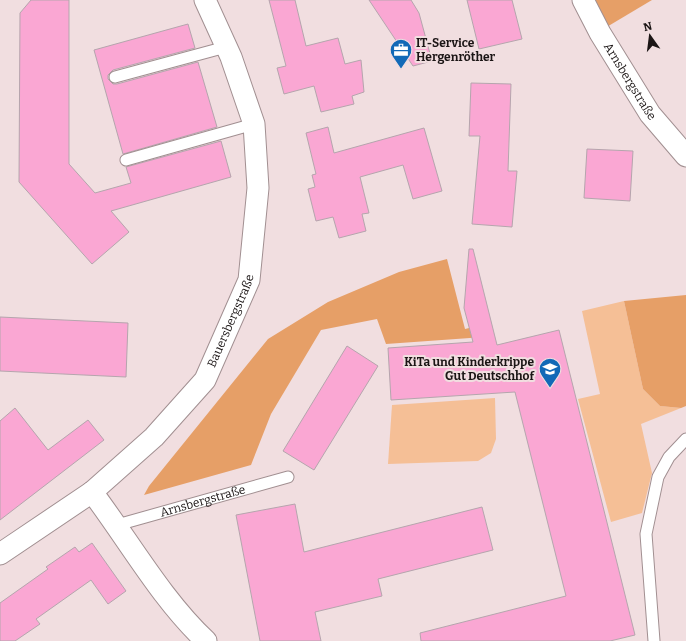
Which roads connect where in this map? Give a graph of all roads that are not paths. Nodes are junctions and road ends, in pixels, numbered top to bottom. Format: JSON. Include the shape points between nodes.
{"nodes":[{"id":1,"x":205,"y":0,"type":"edge"},
{"id":2,"x":583,"y":0,"type":"edge"},
{"id":3,"x":226,"y":47,"type":"junction"},
{"id":4,"x":115,"y":77,"type":"dead end"},
{"id":5,"x":254,"y":124,"type":"junction"},
{"id":6,"x":686,"y":156,"type":"edge"},
{"id":7,"x":126,"y":160,"type":"dead end"},
{"id":8,"x":686,"y":439,"type":"edge"},
{"id":9,"x":288,"y":476,"type":"dead end"},
{"id":10,"x":92,"y":492,"type":"junction"},
{"id":11,"x":117,"y":525,"type":"junction"},
{"id":12,"x":0,"y":554,"type":"edge"},
{"id":13,"x":206,"y":641,"type":"edge"},
{"id":14,"x":654,"y":641,"type":"edge"}],
"edges":[{"from":1,"to":3,"type":"street","name":"Bauersbergstraße"},
{"from":2,"to":6,"type":"street","name":"Arnsbergstraße","via":[[650,114]]},
{"from":3,"to":4,"type":"lane"},
{"from":3,"to":5,"type":"street","name":"Bauersbergstraße"},
{"from":5,"to":7,"type":"lane"},
{"from":5,"to":10,"type":"street","name":"Bauersbergstraße","via":[[258,188],[249,280],[205,380],[154,437]]},
{"from":8,"to":14,"type":"lane","via":[[669,456],[658,477],[646,534]]},
{"from":9,"to":11,"type":"lane","name":"Arnsbergstraße"},
{"from":10,"to":11,"type":"street"},
{"from":10,"to":12,"type":"street","name":"Bauersbergstraße"},
{"from":11,"to":13,"type":"street","via":[[169,599]]}]}
